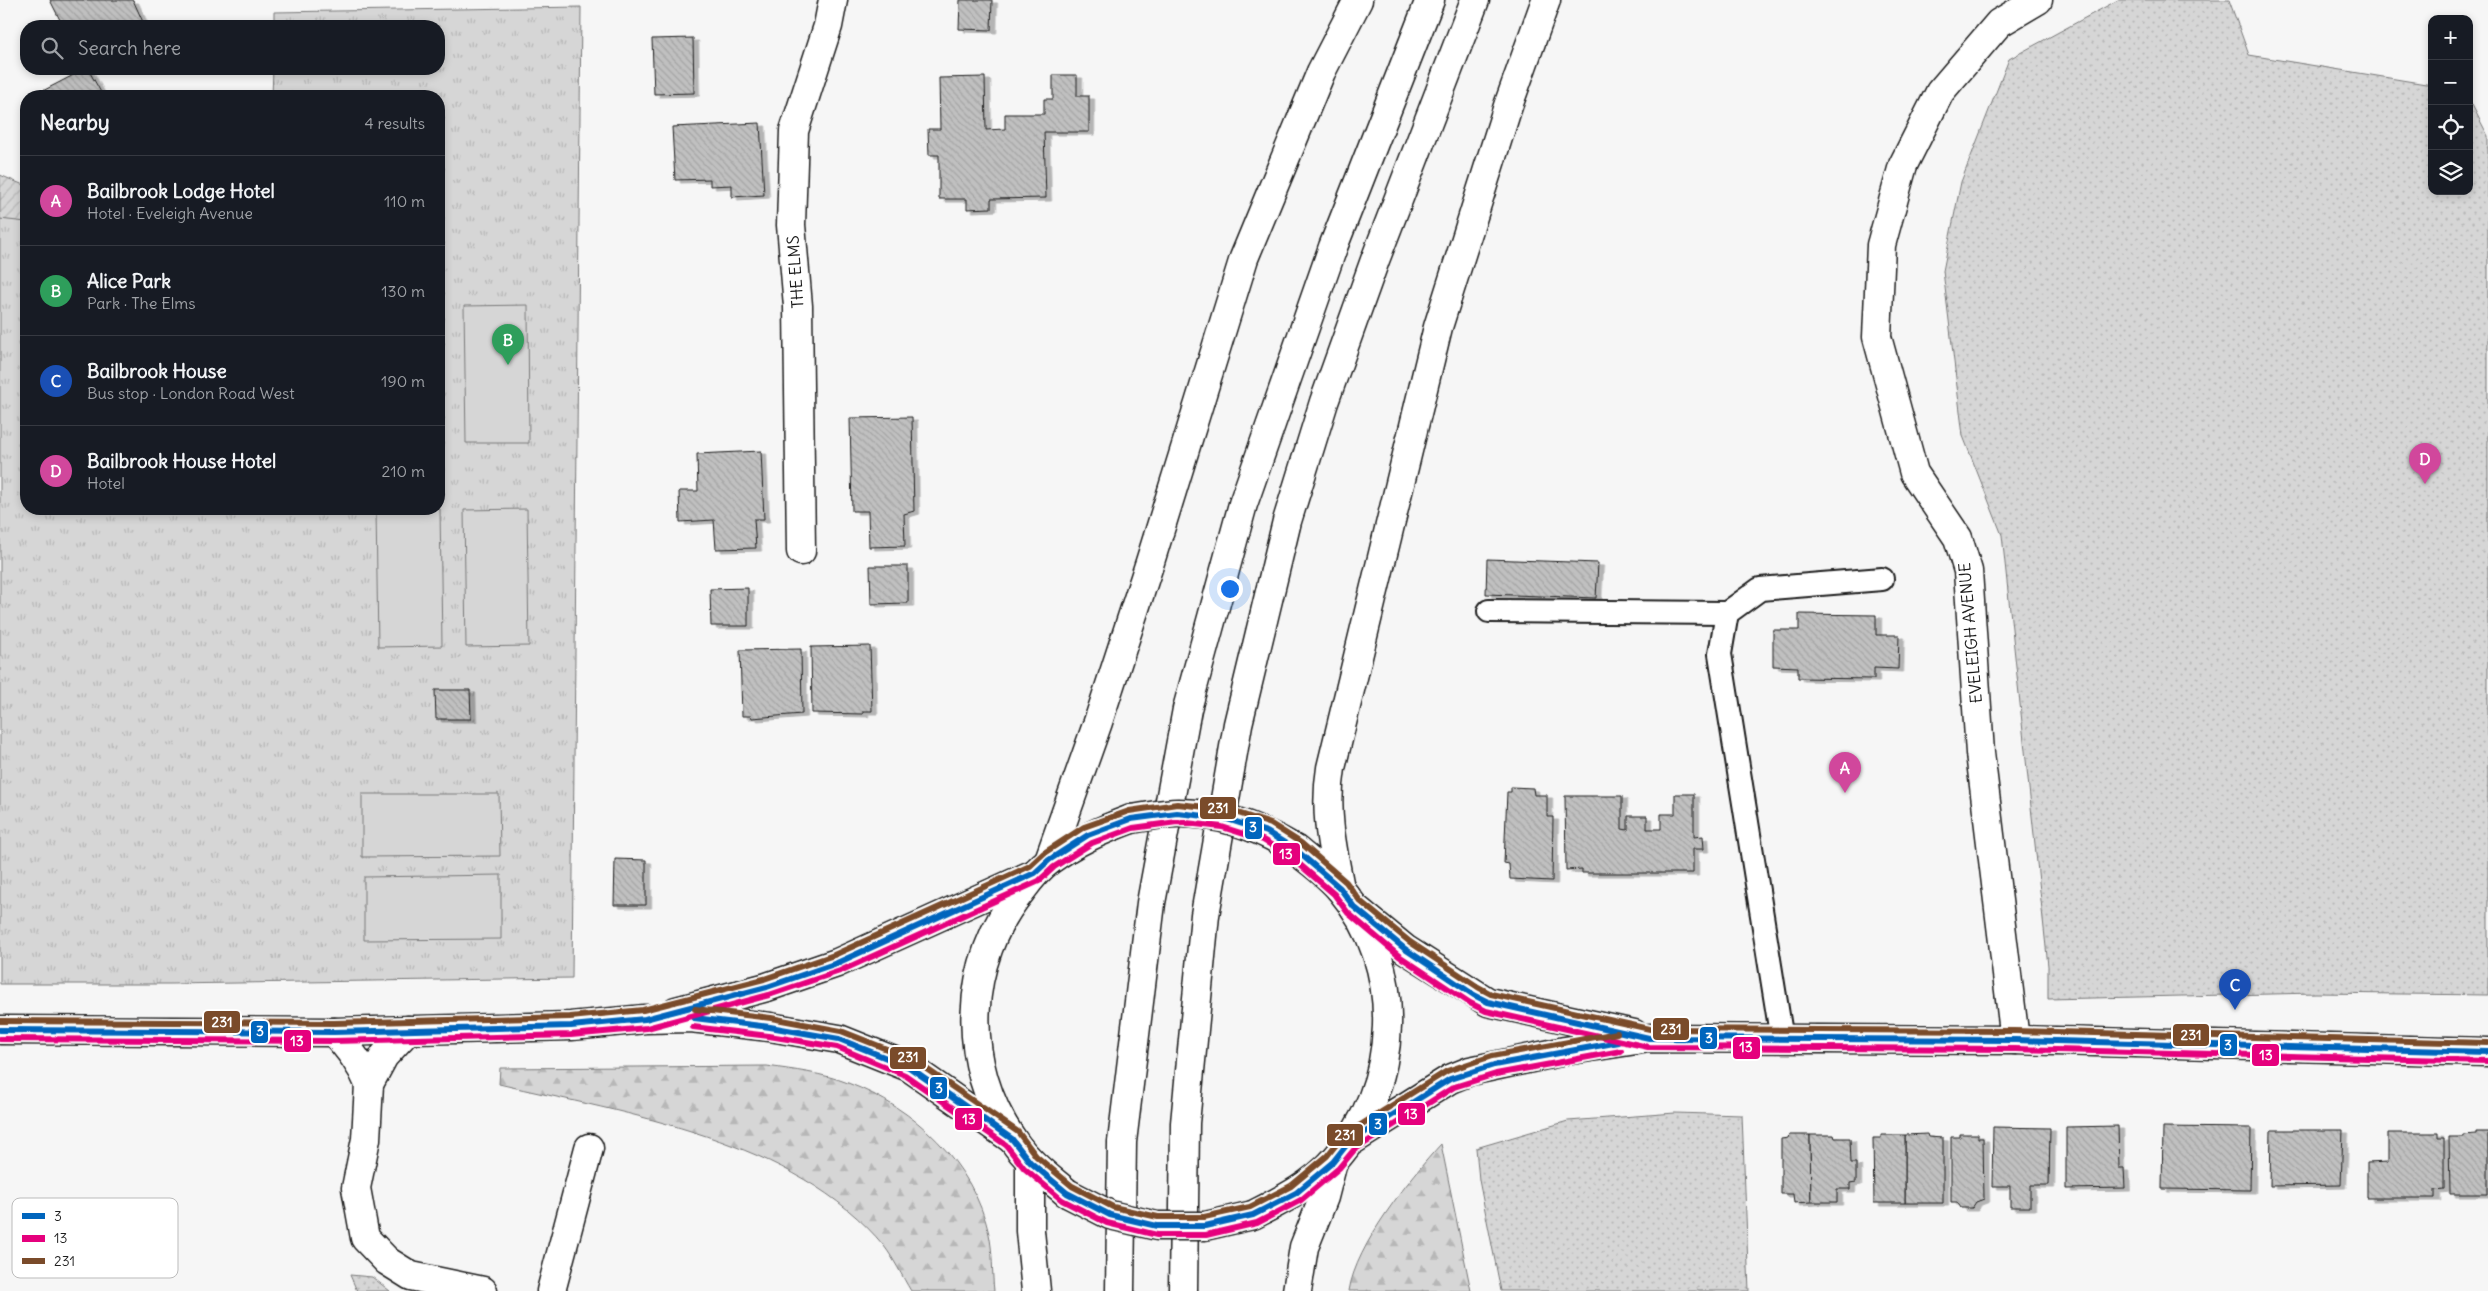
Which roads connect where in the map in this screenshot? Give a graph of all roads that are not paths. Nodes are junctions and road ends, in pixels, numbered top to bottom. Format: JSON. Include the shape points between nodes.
{"nodes":[{"id":1,"x":833,"y":0,"type":"edge"},
{"id":2,"x":1358,"y":0,"type":"edge"},
{"id":3,"x":1430,"y":0,"type":"edge"},
{"id":4,"x":1475,"y":0,"type":"edge"},
{"id":5,"x":1546,"y":0,"type":"edge"},
{"id":6,"x":2038,"y":0,"type":"edge"},
{"id":7,"x":801,"y":551,"type":"dead end"},
{"id":8,"x":1882,"y":579,"type":"dead end"},
{"id":9,"x":1489,"y":611,"type":"dead end"},
{"id":10,"x":1727,"y":614,"type":"junction"},
{"id":11,"x":1042,"y":867,"type":"junction"},
{"id":12,"x":1347,"y":898,"type":"junction"},
{"id":13,"x":645,"y":1019,"type":"junction"},
{"id":14,"x":0,"y":1030,"type":"edge"},
{"id":15,"x":408,"y":1030,"type":"junction"},
{"id":16,"x":334,"y":1032,"type":"junction"},
{"id":17,"x":1649,"y":1038,"type":"junction"},
{"id":18,"x":1782,"y":1040,"type":"junction"},
{"id":19,"x":2015,"y":1040,"type":"junction"},
{"id":20,"x":2488,"y":1052,"type":"edge"},
{"id":21,"x":369,"y":1084,"type":"junction"},
{"id":22,"x":1012,"y":1139,"type":"junction"},
{"id":23,"x":589,"y":1148,"type":"dead end"},
{"id":24,"x":1341,"y":1152,"type":"junction"},
{"id":25,"x":1030,"y":1162,"type":"junction"},
{"id":26,"x":483,"y":1291,"type":"edge"},
{"id":27,"x":551,"y":1291,"type":"edge"},
{"id":28,"x":1036,"y":1291,"type":"edge"},
{"id":29,"x":1120,"y":1291,"type":"edge"},
{"id":30,"x":1183,"y":1291,"type":"edge"},
{"id":31,"x":1297,"y":1291,"type":"edge"}],
"edges":[{"from":1,"to":7,"type":"main road","name":"THE ELMS","via":[[828,26],[794,131],[791,225],[798,306]]},
{"from":2,"to":11,"type":"main road","via":[[1321,72],[1244,258],[1098,722]]},
{"from":3,"to":29,"type":"main road","via":[[1333,248],[1243,504],[1187,709],[1152,903],[1122,1142]]},
{"from":4,"to":30,"type":"main road","via":[[1324,402],[1287,521],[1238,724],[1205,915],[1186,1113]]},
{"from":5,"to":12,"type":"main road","via":[[1508,106],[1438,327],[1331,768],[1328,828]]},
{"from":6,"to":19,"type":"main road","name":"EVELEIGH AVENUE","via":[[1999,24],[1940,92],[1903,165],[1881,246],[1878,336],[1914,474],[1958,538],[1968,571],[1980,754]]},
{"from":8,"to":10,"type":"lane","via":[[1760,589]]},
{"from":9,"to":10,"type":"lane"},
{"from":10,"to":18,"type":"lane","via":[[1720,654]]},
{"from":11,"to":12,"type":"main road","bridge":true,"via":[[1088,836],[1131,820],[1177,813],[1224,818],[1267,832],[1296,850]]},
{"from":11,"to":13,"type":"main road","via":[[837,963],[767,987]]},
{"from":11,"to":22,"type":"main road","via":[[1009,906],[989,942],[977,990],[974,1022],[979,1064],[992,1103]]},
{"from":12,"to":17,"type":"main road","via":[[1405,949],[1488,1002]]},
{"from":12,"to":24,"type":"main road","via":[[1377,952],[1388,1001],[1386,1051],[1373,1099]]},
{"from":13,"to":15,"type":"main road","via":[[571,1026]]},
{"from":13,"to":22,"type":"main road","via":[[701,1019],[839,1039],[909,1067]]},
{"from":14,"to":16,"type":"main road"},
{"from":15,"to":16,"type":"main road"},
{"from":15,"to":21,"type":"main road","via":[[384,1056]]},
{"from":16,"to":21,"type":"main road","via":[[351,1050]]},
{"from":17,"to":18,"type":"main road"},
{"from":17,"to":24,"type":"main road","via":[[1565,1050],[1470,1071],[1450,1079]]},
{"from":18,"to":19,"type":"main road"},
{"from":19,"to":20,"type":"main road"},
{"from":21,"to":26,"type":"main road","via":[[366,1139],[356,1188],[365,1238],[387,1261],[411,1276]]},
{"from":22,"to":25,"type":"main road"},
{"from":23,"to":27,"type":"main road"},
{"from":24,"to":25,"type":"main road","bridge":true,"via":[[1296,1193],[1253,1215],[1205,1226],[1157,1226],[1110,1215],[1067,1193]]},
{"from":24,"to":31,"type":"main road","via":[[1304,1247]]},
{"from":25,"to":28,"type":"main road","via":[[1030,1231]]}]}
